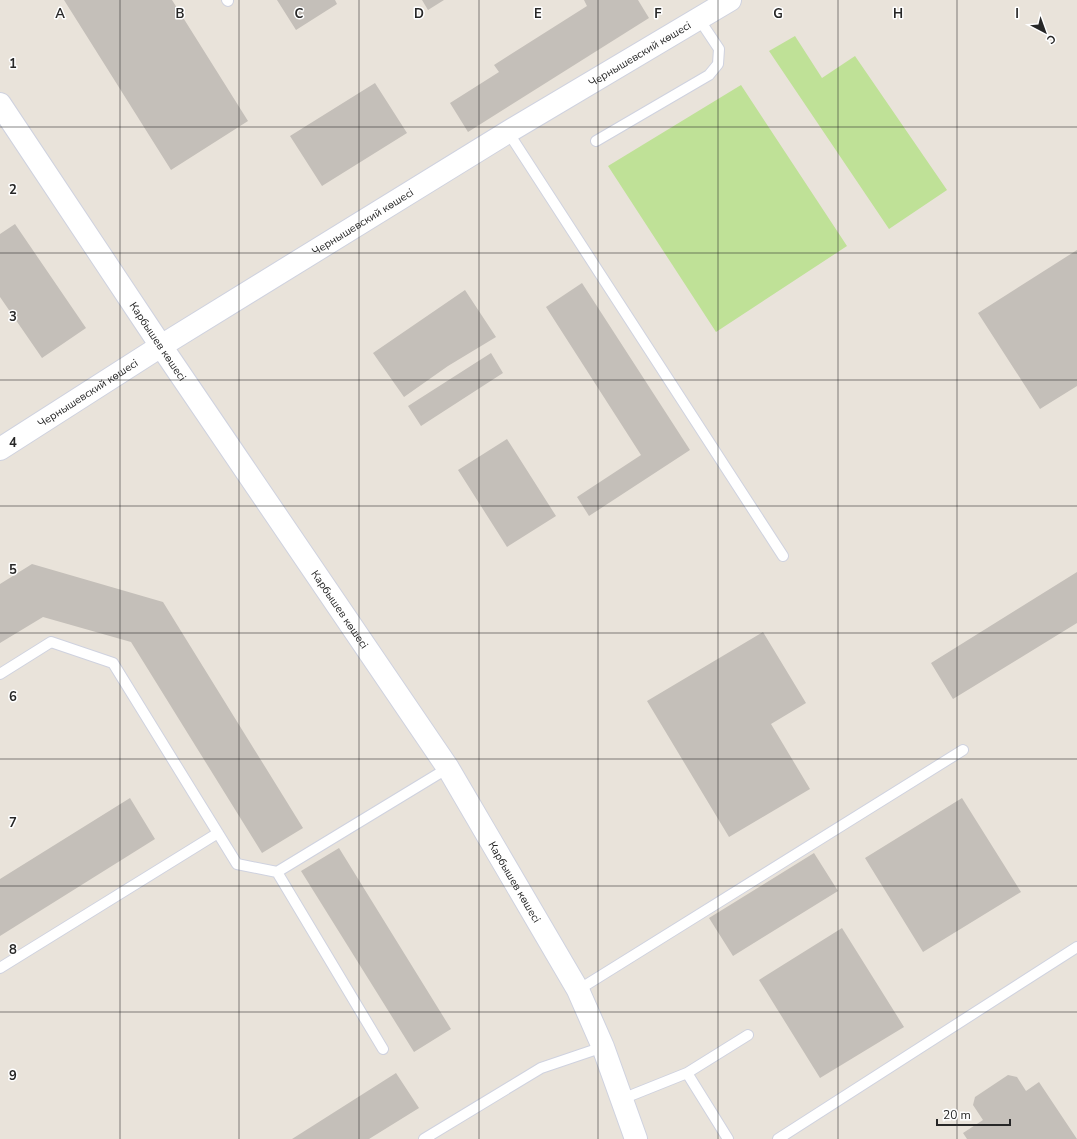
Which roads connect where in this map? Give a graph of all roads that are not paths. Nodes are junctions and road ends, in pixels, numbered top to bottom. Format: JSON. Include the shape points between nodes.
{"nodes":[{"id":1,"x":730,"y":0,"type":"edge"},
{"id":2,"x":699,"y":19,"type":"junction"},
{"id":3,"x":0,"y":104,"type":"edge"},
{"id":4,"x":508,"y":132,"type":"junction"},
{"id":5,"x":596,"y":141,"type":"dead end"},
{"id":6,"x":161,"y":346,"type":"junction"},
{"id":7,"x":0,"y":449,"type":"edge"},
{"id":8,"x":783,"y":556,"type":"dead end"},
{"id":9,"x":0,"y":674,"type":"edge"},
{"id":10,"x":963,"y":750,"type":"dead end"},
{"id":11,"x":448,"y":768,"type":"junction"},
{"id":12,"x":218,"y":833,"type":"junction"},
{"id":13,"x":277,"y":872,"type":"junction"},
{"id":14,"x":1077,"y":947,"type":"edge"},
{"id":15,"x":0,"y":968,"type":"edge"},
{"id":16,"x":578,"y":990,"type":"junction"},
{"id":17,"x":748,"y":1035,"type":"dead end"},
{"id":18,"x":603,"y":1047,"type":"junction"},
{"id":19,"x":383,"y":1049,"type":"dead end"},
{"id":20,"x":686,"y":1073,"type":"junction"},
{"id":21,"x":622,"y":1099,"type":"junction"},
{"id":22,"x":426,"y":1139,"type":"edge"},
{"id":23,"x":636,"y":1139,"type":"edge"},
{"id":24,"x":728,"y":1139,"type":"edge"},
{"id":25,"x":778,"y":1139,"type":"edge"}],
"edges":[{"from":1,"to":2,"type":"main road","name":"Чернышевский көшесі"},
{"from":2,"to":4,"type":"main road","name":"Чернышевский көшесі"},
{"from":2,"to":5,"type":"lane","via":[[719,49],[718,64],[710,75]]},
{"from":3,"to":6,"type":"main road","name":"Карбышев көшесі"},
{"from":4,"to":6,"type":"main road","name":"Чернышевский көшесі"},
{"from":4,"to":8,"type":"lane"},
{"from":6,"to":7,"type":"main road","name":"Чернышевский көшесі"},
{"from":6,"to":11,"type":"main road","name":"Карбышев көшесі"},
{"from":9,"to":12,"type":"lane","via":[[51,642],[113,664]]},
{"from":10,"to":16,"type":"lane"},
{"from":11,"to":13,"type":"lane"},
{"from":11,"to":16,"type":"main road","name":"Карбышев көшесі"},
{"from":12,"to":13,"type":"lane","via":[[237,864]]},
{"from":12,"to":15,"type":"lane"},
{"from":13,"to":19,"type":"lane"},
{"from":14,"to":25,"type":"lane"},
{"from":16,"to":18,"type":"main road","name":"Карбышев көшесі"},
{"from":17,"to":20,"type":"lane"},
{"from":18,"to":21,"type":"main road","name":"Карбышев көшесі"},
{"from":18,"to":22,"type":"lane","via":[[541,1068]]},
{"from":20,"to":21,"type":"lane"},
{"from":20,"to":24,"type":"lane"},
{"from":21,"to":23,"type":"main road","name":"Карбышев көшесі"}]}
